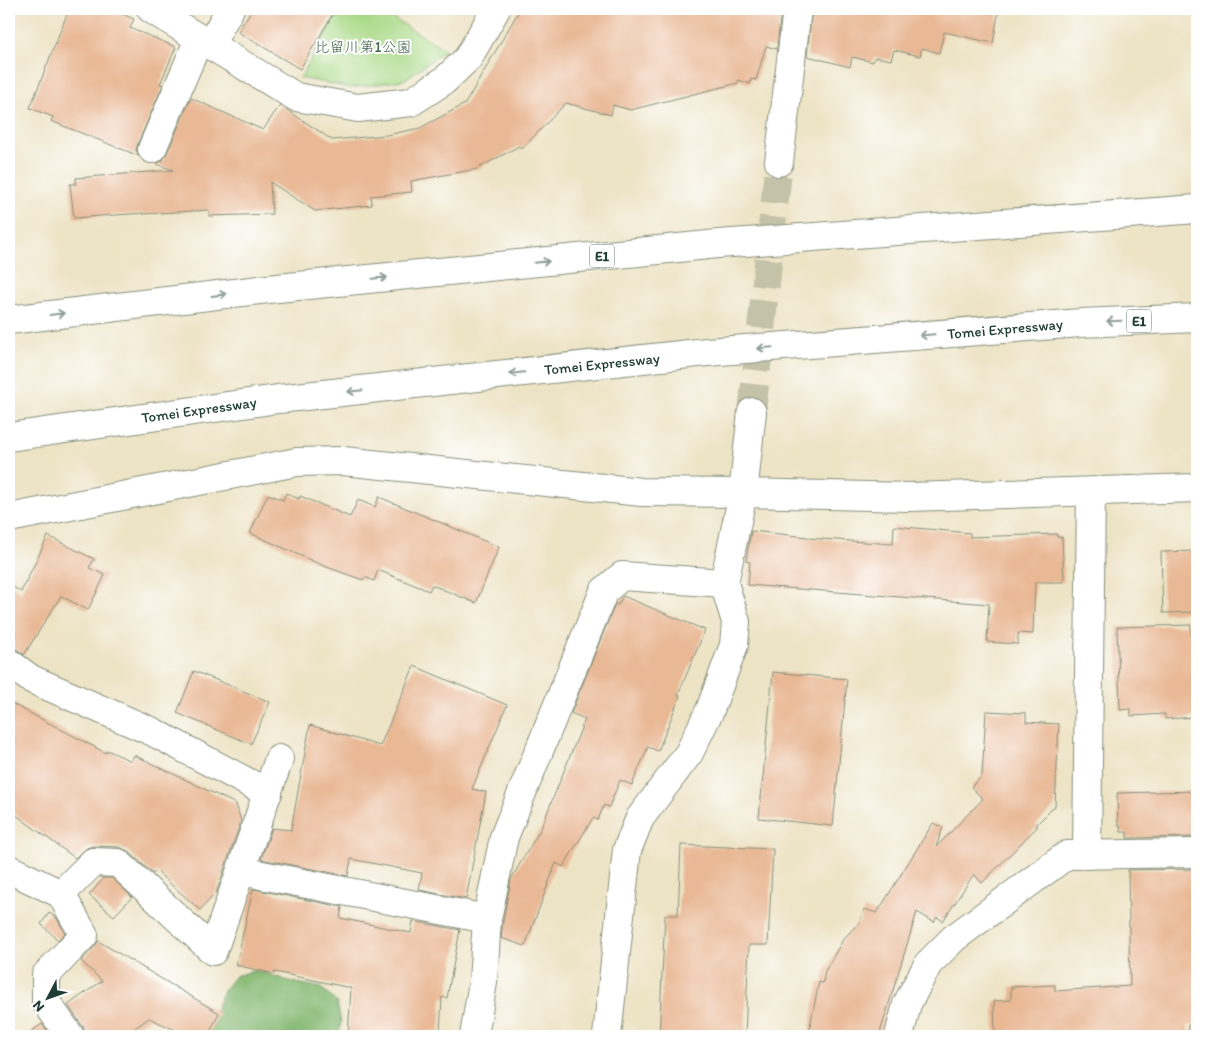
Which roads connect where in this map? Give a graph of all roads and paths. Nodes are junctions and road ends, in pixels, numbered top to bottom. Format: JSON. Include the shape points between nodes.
{"nodes":[{"id":1,"x":151,"y":9,"type":"edge"},
{"id":2,"x":230,"y":9,"type":"edge"},
{"id":3,"x":496,"y":9,"type":"edge"},
{"id":4,"x":797,"y":9,"type":"edge"},
{"id":5,"x":204,"y":42,"type":"junction"},
{"id":6,"x":152,"y":149,"type":"dead end"},
{"id":7,"x":780,"y":162,"type":"tunnel mouth"},
{"id":8,"x":1197,"y":209,"type":"edge"},
{"id":9,"x":1197,"y":318,"type":"edge"},
{"id":10,"x":9,"y":320,"type":"edge"},
{"id":11,"x":752,"y":412,"type":"tunnel mouth"},
{"id":12,"x":9,"y":437,"type":"edge"},
{"id":13,"x":1197,"y":488,"type":"edge"},
{"id":14,"x":1091,"y":492,"type":"junction"},
{"id":15,"x":743,"y":493,"type":"junction"},
{"id":16,"x":9,"y":518,"type":"edge"},
{"id":17,"x":724,"y":583,"type":"junction"},
{"id":18,"x":9,"y":663,"type":"edge"},
{"id":19,"x":279,"y":759,"type":"dead end"},
{"id":20,"x":268,"y":793,"type":"junction"},
{"id":21,"x":1197,"y":853,"type":"edge"},
{"id":22,"x":1088,"y":855,"type":"junction"},
{"id":23,"x":9,"y":869,"type":"edge"},
{"id":24,"x":241,"y":871,"type":"junction"},
{"id":25,"x":61,"y":894,"type":"junction"},
{"id":26,"x":487,"y":919,"type":"junction"},
{"id":27,"x":70,"y":1036,"type":"edge"},
{"id":28,"x":474,"y":1036,"type":"edge"},
{"id":29,"x":607,"y":1036,"type":"edge"},
{"id":30,"x":899,"y":1036,"type":"edge"}],
"edges":[{"from":1,"to":5,"type":"main road"},
{"from":2,"to":5,"type":"main road"},
{"from":3,"to":5,"type":"main road","via":[[468,58],[445,80],[411,102],[358,108],[296,97]]},
{"from":4,"to":7,"type":"main road"},
{"from":5,"to":6,"type":"main road"},
{"from":10,"to":8,"type":"main road","number":"E1","one_way":true,"via":[[268,289],[718,244]]},
{"from":9,"to":12,"type":"main road","name":"Tomei Expressway","number":"E1","one_way":true,"via":[[1081,323],[707,352],[278,399]]},
{"from":11,"to":15,"type":"main road"},
{"from":13,"to":14,"type":"main road"},
{"from":14,"to":15,"type":"main road","via":[[909,497]]},
{"from":14,"to":22,"type":"main road"},
{"from":15,"to":16,"type":"main road","via":[[641,492],[343,461],[298,462]]},
{"from":15,"to":17,"type":"main road"},
{"from":17,"to":26,"type":"main road","via":[[622,576],[604,591],[504,838]]},
{"from":17,"to":29,"type":"main road","via":[[736,622],[734,645],[690,753],[640,818],[627,850]]},
{"from":18,"to":20,"type":"main road","via":[[31,679],[152,732]]},
{"from":19,"to":20,"type":"main road"},
{"from":20,"to":24,"type":"main road"},
{"from":21,"to":22,"type":"main road"},
{"from":22,"to":30,"type":"main road","via":[[1067,854],[954,938],[928,964],[907,1004]]},
{"from":23,"to":25,"type":"main road"},
{"from":24,"to":25,"type":"main road","via":[[214,951],[118,863],[93,862]]},
{"from":24,"to":26,"type":"main road"},
{"from":25,"to":27,"type":"main road","via":[[84,935],[46,975],[46,1002]]},
{"from":26,"to":28,"type":"main road","via":[[483,982]]}]}
